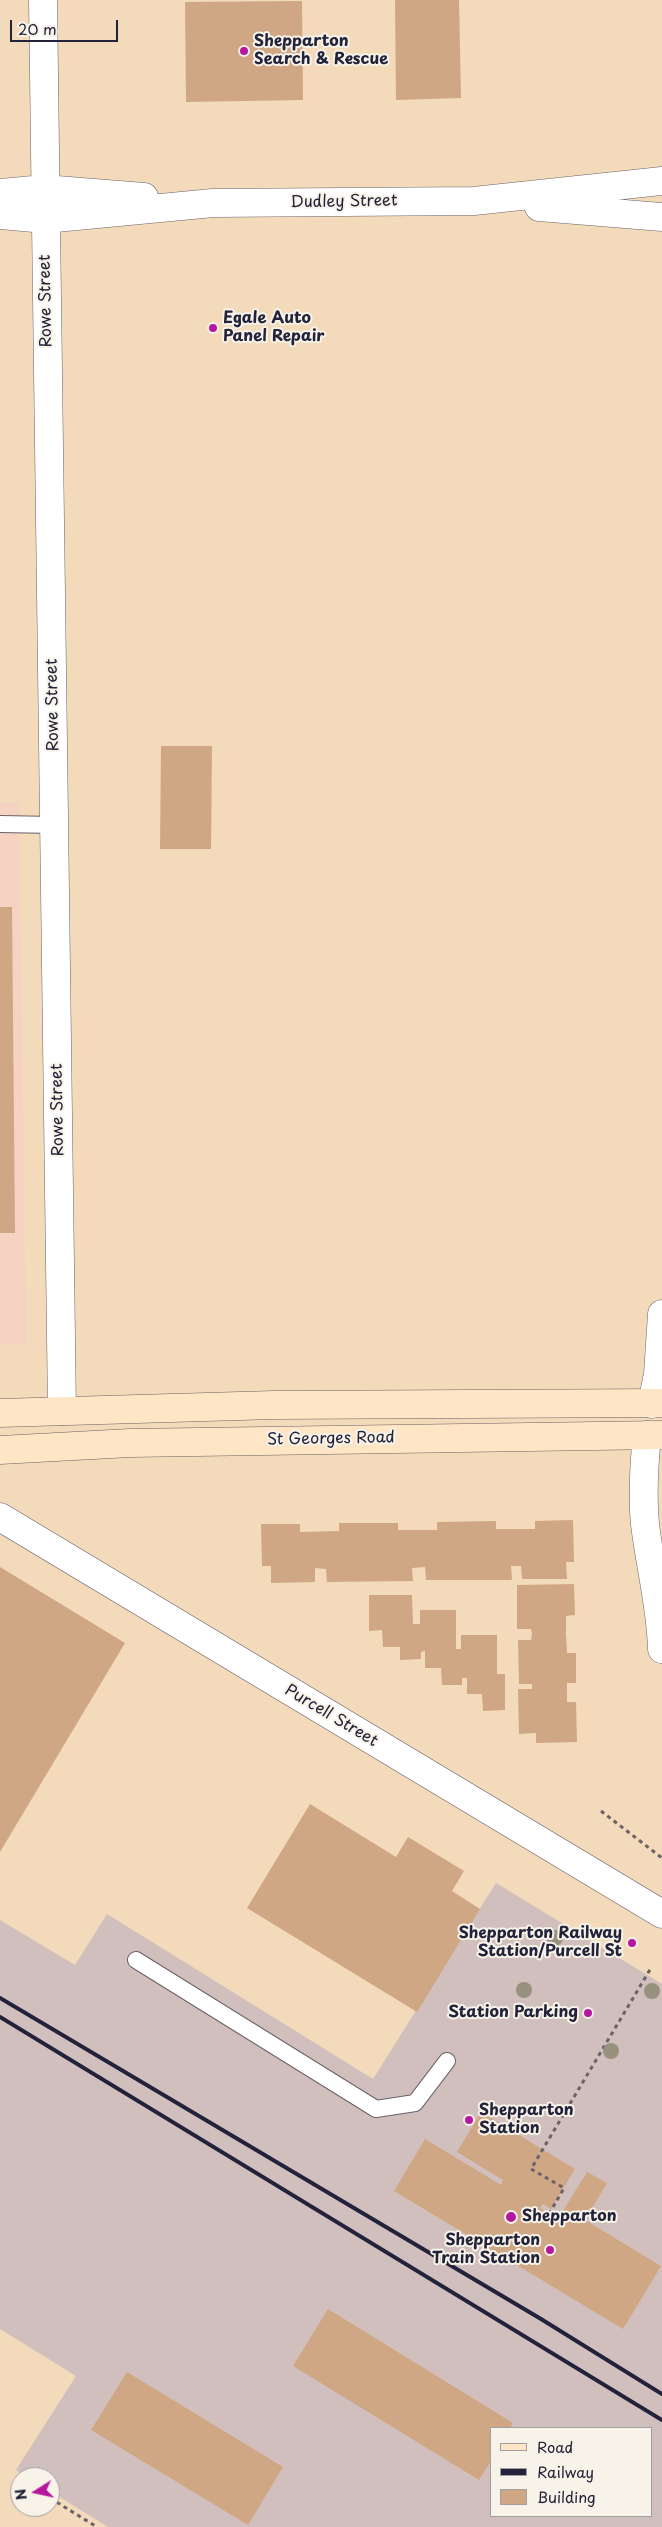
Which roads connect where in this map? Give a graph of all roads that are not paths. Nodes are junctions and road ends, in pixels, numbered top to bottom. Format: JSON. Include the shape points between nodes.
{"nodes":[{"id":1,"x":43,"y":0,"type":"edge"},
{"id":2,"x":662,"y":182,"type":"edge"},
{"id":3,"x":44,"y":189,"type":"junction"},
{"id":4,"x":0,"y":193,"type":"edge"},
{"id":5,"x":474,"y":201,"type":"junction"},
{"id":6,"x":213,"y":203,"type":"junction"},
{"id":7,"x":0,"y":215,"type":"edge"},
{"id":8,"x":662,"y":217,"type":"edge"},
{"id":9,"x":45,"y":220,"type":"junction"},
{"id":10,"x":0,"y":824,"type":"edge"},
{"id":11,"x":55,"y":824,"type":"junction"},
{"id":12,"x":662,"y":1314,"type":"edge"},
{"id":13,"x":657,"y":1404,"type":"edge"},
{"id":14,"x":62,"y":1411,"type":"junction"},
{"id":15,"x":0,"y":1413,"type":"edge"},
{"id":16,"x":654,"y":1435,"type":"edge"},
{"id":17,"x":62,"y":1446,"type":"junction"},
{"id":18,"x":0,"y":1450,"type":"edge"},
{"id":19,"x":0,"y":1517,"type":"edge"},
{"id":20,"x":662,"y":1618,"type":"edge"},
{"id":21,"x":661,"y":1623,"type":"edge"},
{"id":22,"x":662,"y":1649,"type":"edge"},
{"id":23,"x":662,"y":1914,"type":"edge"},
{"id":24,"x":136,"y":1960,"type":"dead end"},
{"id":25,"x":447,"y":2061,"type":"dead end"}],
"edges":[{"from":1,"to":3,"type":"street","name":"Rowe Street"},
{"from":2,"to":5,"type":"street","name":"Dudley Street"},
{"from":3,"to":4,"type":"street","name":"Dudley Street"},
{"from":3,"to":6,"type":"street","name":"Dudley Street"},
{"from":3,"to":9,"type":"street","name":"Rowe Street"},
{"from":5,"to":6,"type":"street","name":"Dudley Street"},
{"from":5,"to":8,"type":"street","name":"Dudley Street"},
{"from":6,"to":9,"type":"street","name":"Dudley Street"},
{"from":7,"to":9,"type":"street","name":"Dudley Street"},
{"from":9,"to":11,"type":"street","name":"Rowe Street"},
{"from":10,"to":11,"type":"lane"},
{"from":11,"to":14,"type":"street","name":"Rowe Street"},
{"from":12,"to":13,"type":"street"},
{"from":13,"to":14,"type":"street","name":"St Georges Road","via":[[293,1405]]},
{"from":13,"to":16,"type":"street"},
{"from":14,"to":15,"type":"street","name":"St Georges Road"},
{"from":14,"to":17,"type":"street"},
{"from":16,"to":17,"type":"street","name":"St Georges Road","via":[[130,1442]]},
{"from":16,"to":21,"type":"street","via":[[643,1472],[645,1523]]},
{"from":17,"to":18,"type":"street","name":"St Georges Road"},
{"from":19,"to":23,"type":"street","name":"Purcell Street"},
{"from":20,"to":21,"type":"street"},
{"from":21,"to":22,"type":"street"},
{"from":24,"to":25,"type":"lane","via":[[376,2109],[415,2103]]}]}
